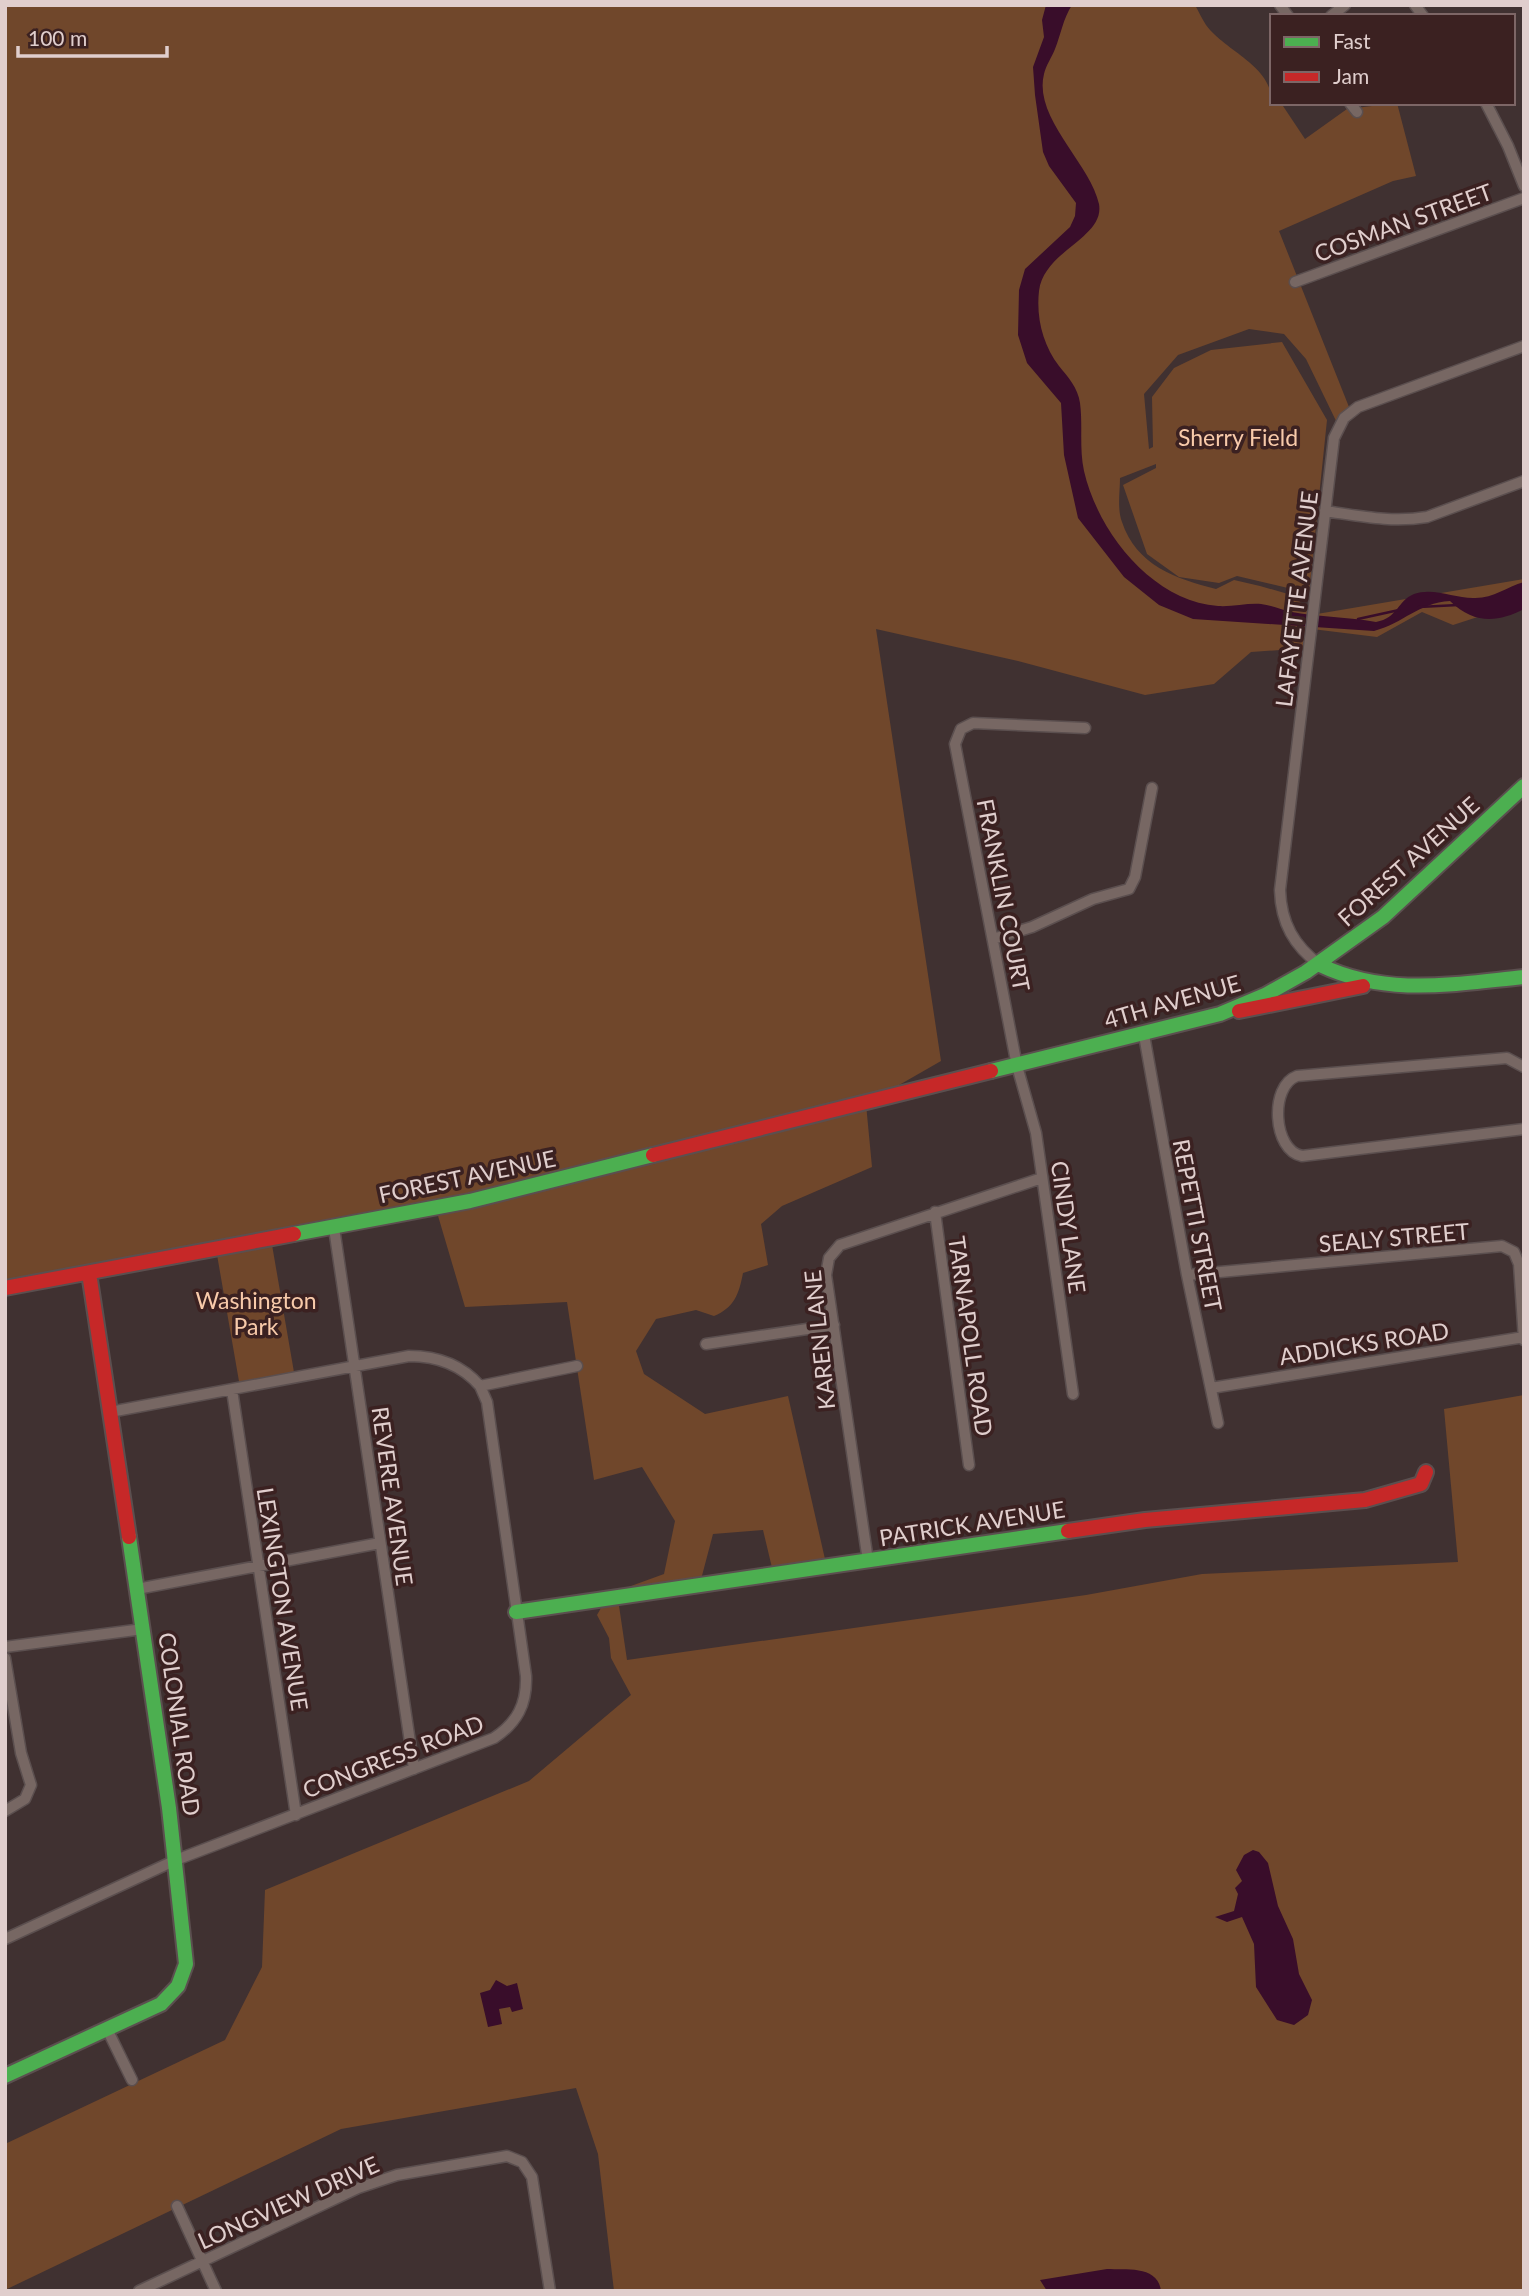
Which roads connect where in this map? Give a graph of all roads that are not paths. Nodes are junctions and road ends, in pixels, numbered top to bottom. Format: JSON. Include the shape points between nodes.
{"nodes":[{"id":1,"x":1487,"y":105,"type":"edge"},
{"id":2,"x":1524,"y":186,"type":"edge"},
{"id":3,"x":1524,"y":198,"type":"edge"},
{"id":4,"x":1296,"y":282,"type":"dead end"},
{"id":5,"x":1524,"y":346,"type":"edge"},
{"id":6,"x":1524,"y":481,"type":"edge"},
{"id":7,"x":1325,"y":511,"type":"junction"},
{"id":8,"x":1086,"y":728,"type":"dead end"},
{"id":9,"x":1524,"y":786,"type":"edge"},
{"id":10,"x":1152,"y":789,"type":"dead end"},
{"id":11,"x":993,"y":939,"type":"junction"},
{"id":12,"x":1320,"y":965,"type":"junction"},
{"id":13,"x":1524,"y":977,"type":"edge"},
{"id":14,"x":1368,"y":985,"type":"junction"},
{"id":15,"x":1220,"y":1014,"type":"junction"},
{"id":16,"x":1144,"y":1035,"type":"junction"},
{"id":17,"x":1017,"y":1066,"type":"junction"},
{"id":18,"x":1524,"y":1067,"type":"edge"},
{"id":19,"x":1524,"y":1129,"type":"edge"},
{"id":20,"x":1042,"y":1178,"type":"junction"},
{"id":21,"x":935,"y":1212,"type":"junction"},
{"id":22,"x":334,"y":1228,"type":"junction"},
{"id":23,"x":89,"y":1273,"type":"junction"},
{"id":24,"x":1187,"y":1275,"type":"junction"},
{"id":25,"x":5,"y":1288,"type":"edge"},
{"id":26,"x":834,"y":1325,"type":"junction"},
{"id":27,"x":1524,"y":1338,"type":"edge"},
{"id":28,"x":706,"y":1344,"type":"dead end"},
{"id":29,"x":354,"y":1366,"type":"junction"},
{"id":30,"x":577,"y":1366,"type":"dead end"},
{"id":31,"x":480,"y":1386,"type":"junction"},
{"id":32,"x":1211,"y":1388,"type":"junction"},
{"id":33,"x":232,"y":1390,"type":"junction"},
{"id":34,"x":1073,"y":1394,"type":"dead end"},
{"id":35,"x":110,"y":1412,"type":"junction"},
{"id":36,"x":1218,"y":1423,"type":"dead end"},
{"id":37,"x":969,"y":1465,"type":"dead end"},
{"id":38,"x":1426,"y":1472,"type":"dead end"},
{"id":39,"x":380,"y":1543,"type":"junction"},
{"id":40,"x":868,"y":1562,"type":"junction"},
{"id":41,"x":258,"y":1566,"type":"junction"},
{"id":42,"x":136,"y":1589,"type":"junction"},
{"id":43,"x":516,"y":1612,"type":"junction"},
{"id":44,"x":143,"y":1629,"type":"junction"},
{"id":45,"x":5,"y":1647,"type":"edge"},
{"id":46,"x":5,"y":1658,"type":"edge"},
{"id":47,"x":414,"y":1769,"type":"junction"},
{"id":48,"x":5,"y":1811,"type":"edge"},
{"id":49,"x":296,"y":1815,"type":"junction"},
{"id":50,"x":176,"y":1860,"type":"junction"},
{"id":51,"x":5,"y":1939,"type":"edge"},
{"id":52,"x":107,"y":2029,"type":"junction"},
{"id":53,"x":5,"y":2076,"type":"edge"},
{"id":54,"x":132,"y":2080,"type":"dead end"},
{"id":55,"x":177,"y":2206,"type":"dead end"},
{"id":56,"x":203,"y":2261,"type":"junction"},
{"id":57,"x":549,"y":2290,"type":"edge"},
{"id":58,"x":139,"y":2291,"type":"edge"},
{"id":59,"x":216,"y":2291,"type":"edge"}],
"edges":[{"from":1,"to":2,"type":"street"},
{"from":3,"to":4,"type":"street","name":"COSMAN STREET"},
{"from":5,"to":7,"type":"street","name":"LAFAYETTE AVENUE","via":[[1348,414],[1334,438]]},
{"from":6,"to":7,"type":"street","via":[[1410,520]]},
{"from":7,"to":12,"type":"street","name":"LAFAYETTE AVENUE","via":[[1280,890],[1291,935]]},
{"from":8,"to":11,"type":"street","name":"FRANKLIN COURT","via":[[973,723],[959,731],[955,744]]},
{"from":9,"to":12,"type":"main road","name":"FOREST AVENUE","via":[[1400,904]]},
{"from":10,"to":11,"type":"street","via":[[1129,889]]},
{"from":11,"to":17,"type":"street","name":"FRANKLIN COURT"},
{"from":12,"to":14,"type":"main road"},
{"from":12,"to":15,"type":"main road","name":"4TH AVENUE","via":[[1269,995]]},
{"from":13,"to":14,"type":"main road","via":[[1403,988]]},
{"from":14,"to":15,"type":"main road"},
{"from":15,"to":16,"type":"main road","name":"4TH AVENUE"},
{"from":16,"to":17,"type":"main road","name":"4TH AVENUE"},
{"from":16,"to":24,"type":"street","name":"REPETTI STREET"},
{"from":17,"to":20,"type":"street","name":"CINDY LANE","via":[[1036,1133]]},
{"from":17,"to":22,"type":"main road","name":"FOREST AVENUE","via":[[470,1201]]},
{"from":18,"to":19,"type":"street","via":[[1507,1058],[1291,1079],[1279,1095],[1282,1139],[1290,1152],[1303,1156]]},
{"from":20,"to":21,"type":"street","name":"KAREN LANE"},
{"from":20,"to":34,"type":"street","name":"CINDY LANE"},
{"from":21,"to":26,"type":"street","name":"KAREN LANE","via":[[834,1250],[826,1266]]},
{"from":21,"to":37,"type":"street","name":"TARNAPOLL ROAD"},
{"from":22,"to":23,"type":"main road","name":"FOREST AVENUE"},
{"from":22,"to":29,"type":"street","name":"REVERE AVENUE"},
{"from":23,"to":25,"type":"main road","name":"FOREST AVENUE"},
{"from":23,"to":35,"type":"main road","name":"COLONIAL ROAD"},
{"from":24,"to":27,"type":"street","name":"SEALY STREET","via":[[1502,1246],[1514,1252],[1520,1264]]},
{"from":24,"to":32,"type":"street","name":"REPETTI STREET"},
{"from":26,"to":28,"type":"street"},
{"from":26,"to":40,"type":"street","name":"KAREN LANE"},
{"from":27,"to":32,"type":"street","name":"ADDICKS ROAD"},
{"from":29,"to":31,"type":"street","via":[[423,1356],[452,1364]]},
{"from":29,"to":33,"type":"street"},
{"from":29,"to":39,"type":"street","name":"REVERE AVENUE"},
{"from":30,"to":31,"type":"street"},
{"from":31,"to":43,"type":"street","name":"CONGRESS ROAD","via":[[487,1402]]},
{"from":32,"to":36,"type":"street","name":"REPETTI STREET"},
{"from":33,"to":35,"type":"street"},
{"from":33,"to":41,"type":"street","name":"LEXINGTON AVENUE"},
{"from":35,"to":42,"type":"main road","name":"COLONIAL ROAD"},
{"from":38,"to":40,"type":"main road","name":"PATRICK AVENUE","via":[[1421,1484],[1365,1500],[1183,1516]]},
{"from":39,"to":41,"type":"street"},
{"from":39,"to":47,"type":"street","name":"REVERE AVENUE"},
{"from":40,"to":43,"type":"main road","name":"PATRICK AVENUE"},
{"from":41,"to":42,"type":"street"},
{"from":41,"to":49,"type":"street","name":"LEXINGTON AVENUE"},
{"from":42,"to":44,"type":"main road","name":"COLONIAL ROAD"},
{"from":43,"to":47,"type":"street","name":"CONGRESS ROAD","via":[[526,1689],[515,1721],[494,1738]]},
{"from":44,"to":45,"type":"street"},
{"from":44,"to":50,"type":"main road","name":"COLONIAL ROAD"},
{"from":46,"to":48,"type":"street","via":[[31,1785],[25,1799]]},
{"from":47,"to":49,"type":"street","name":"CONGRESS ROAD"},
{"from":49,"to":50,"type":"street","name":"CONGRESS ROAD"},
{"from":50,"to":51,"type":"street","name":"CONGRESS ROAD"},
{"from":50,"to":52,"type":"main road","name":"COLONIAL ROAD","via":[[187,1951],[183,1976],[160,2004]]},
{"from":52,"to":53,"type":"main road","name":"COLONIAL ROAD"},
{"from":52,"to":54,"type":"street"},
{"from":55,"to":56,"type":"street"},
{"from":56,"to":57,"type":"street","name":"LONGVIEW DRIVE","via":[[358,2188],[397,2175],[507,2157],[522,2162],[533,2176]]},
{"from":56,"to":58,"type":"street","name":"LONGVIEW DRIVE"},
{"from":56,"to":59,"type":"street"}]}
